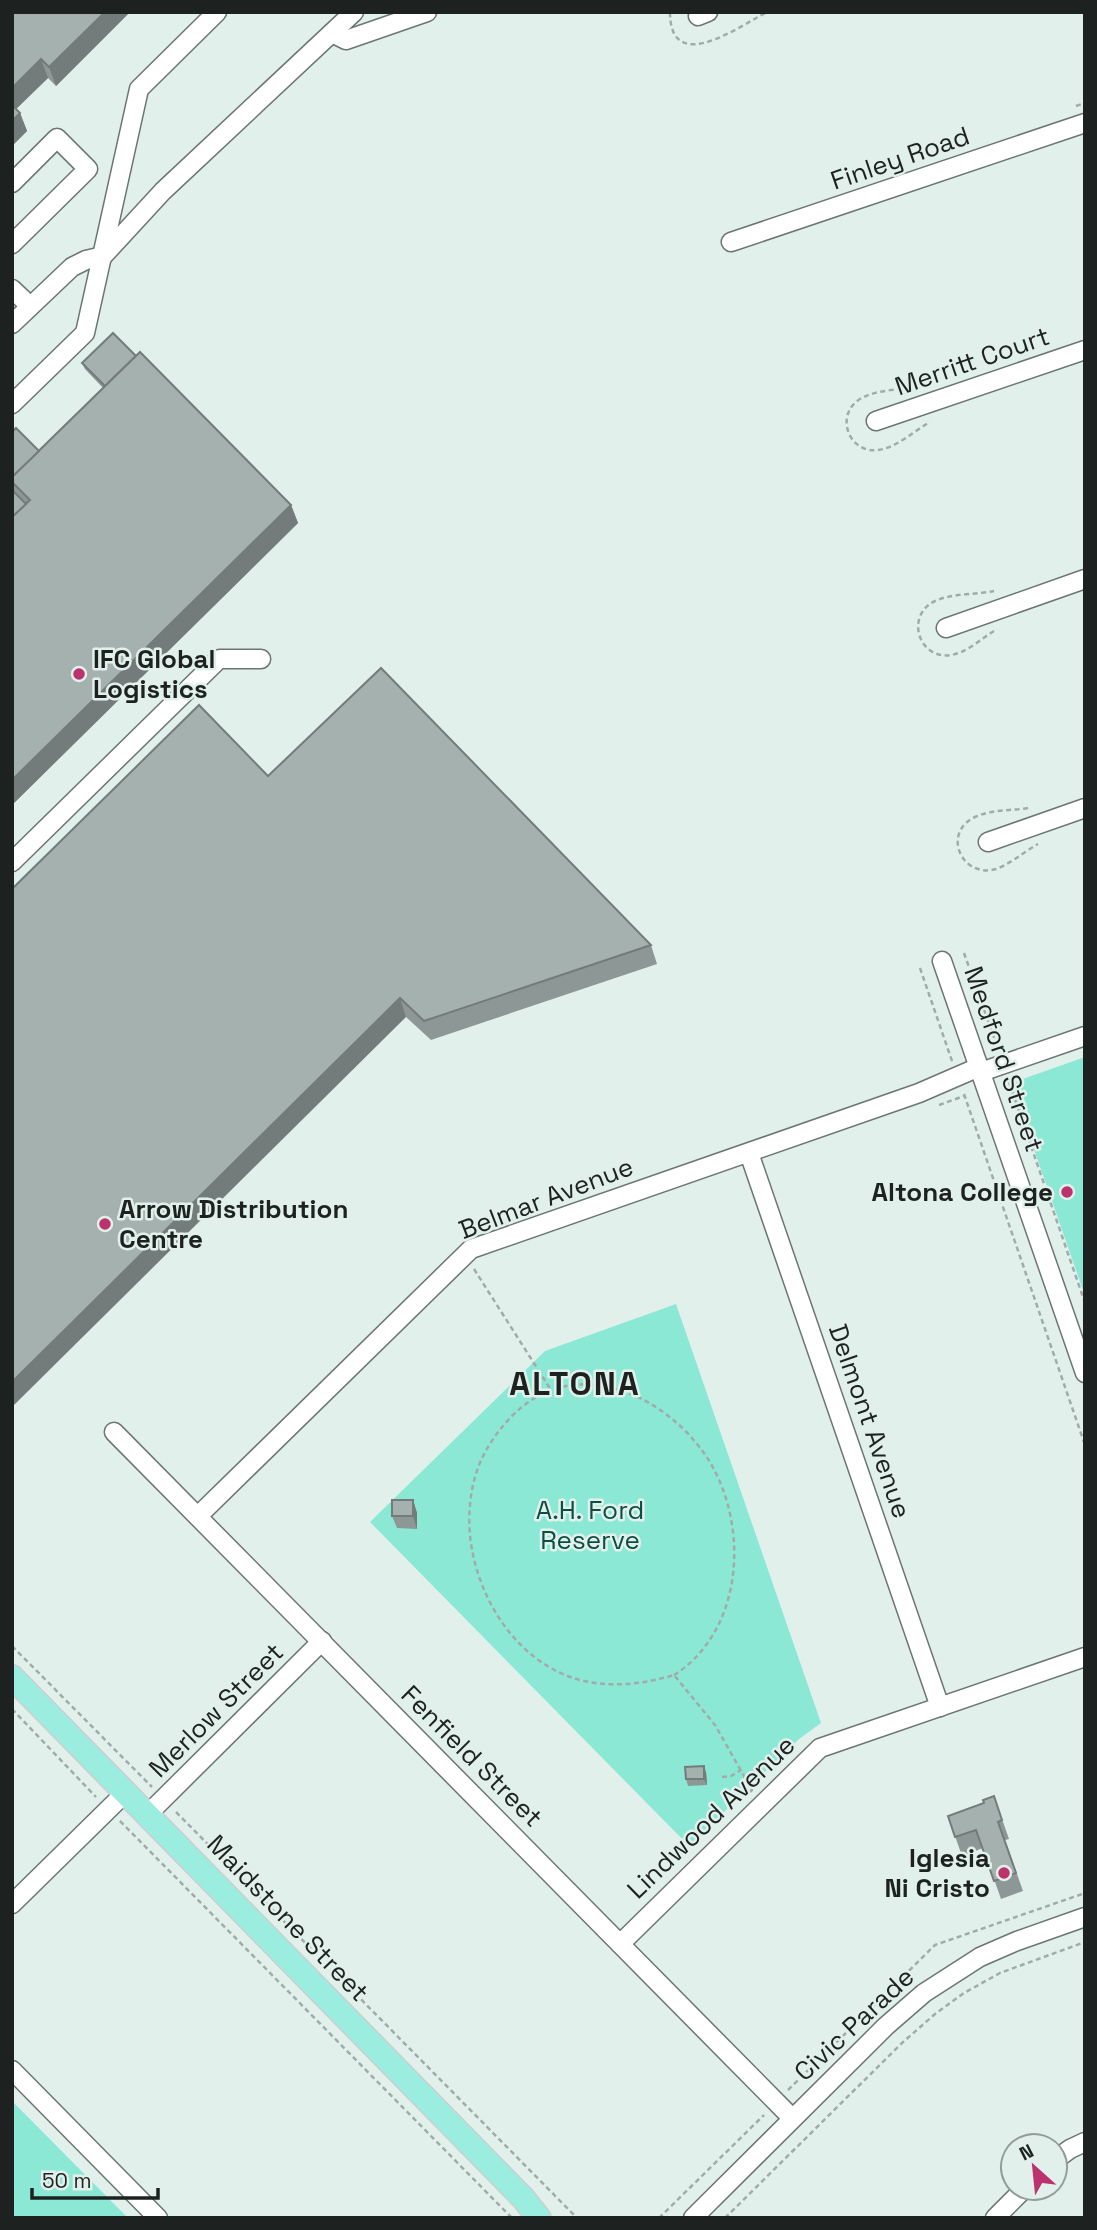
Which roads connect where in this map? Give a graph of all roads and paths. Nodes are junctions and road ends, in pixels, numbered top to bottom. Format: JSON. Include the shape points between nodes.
{"nodes":[{"id":1,"x":217,"y":12,"type":"edge"},
{"id":2,"x":354,"y":12,"type":"edge"},
{"id":3,"x":427,"y":12,"type":"edge"},
{"id":4,"x":670,"y":12,"type":"edge"},
{"id":5,"x":766,"y":12,"type":"edge"},
{"id":6,"x":332,"y":33,"type":"junction"},
{"id":7,"x":1085,"y":123,"type":"edge"},
{"id":8,"x":12,"y":183,"type":"edge"},
{"id":9,"x":15,"y":235,"type":"edge"},
{"id":10,"x":731,"y":242,"type":"dead end"},
{"id":11,"x":103,"y":257,"type":"junction"},
{"id":12,"x":12,"y":289,"type":"edge"},
{"id":13,"x":30,"y":306,"type":"junction"},
{"id":14,"x":12,"y":324,"type":"edge"},
{"id":15,"x":1085,"y":350,"type":"edge"},
{"id":16,"x":12,"y":404,"type":"edge"},
{"id":17,"x":876,"y":421,"type":"dead end"},
{"id":18,"x":1085,"y":579,"type":"edge"},
{"id":19,"x":946,"y":628,"type":"dead end"},
{"id":20,"x":261,"y":660,"type":"dead end"},
{"id":21,"x":1085,"y":808,"type":"edge"},
{"id":22,"x":988,"y":842,"type":"dead end"},
{"id":23,"x":12,"y":862,"type":"edge"},
{"id":24,"x":964,"y":953,"type":"dead end"},
{"id":25,"x":942,"y":961,"type":"dead end"},
{"id":26,"x":920,"y":968,"type":"dead end"},
{"id":27,"x":1085,"y":1036,"type":"edge"},
{"id":28,"x":1003,"y":1064,"type":"junction"},
{"id":29,"x":981,"y":1072,"type":"junction"},
{"id":30,"x":959,"y":1080,"type":"junction"},
{"id":31,"x":749,"y":1153,"type":"junction"},
{"id":32,"x":479,"y":1263,"type":"dead end"},
{"id":33,"x":1085,"y":1303,"type":"edge"},
{"id":34,"x":1085,"y":1373,"type":"edge"},
{"id":35,"x":551,"y":1391,"type":"junction"},
{"id":36,"x":114,"y":1432,"type":"dead end"},
{"id":37,"x":1085,"y":1445,"type":"edge"},
{"id":38,"x":198,"y":1516,"type":"junction"},
{"id":39,"x":322,"y":1642,"type":"junction"},
{"id":40,"x":12,"y":1646,"type":"edge"},
{"id":41,"x":1085,"y":1657,"type":"edge"},
{"id":42,"x":674,"y":1675,"type":"junction"},
{"id":43,"x":12,"y":1676,"type":"edge"},
{"id":44,"x":940,"y":1707,"type":"junction"},
{"id":45,"x":12,"y":1709,"type":"edge"},
{"id":46,"x":741,"y":1770,"type":"junction"},
{"id":47,"x":722,"y":1777,"type":"dead end"},
{"id":48,"x":125,"y":1793,"type":"junction"},
{"id":49,"x":96,"y":1797,"type":"dead end"},
{"id":50,"x":742,"y":1799,"type":"dead end"},
{"id":51,"x":155,"y":1807,"type":"junction"},
{"id":52,"x":119,"y":1821,"type":"dead end"},
{"id":53,"x":12,"y":1904,"type":"edge"},
{"id":54,"x":1085,"y":1917,"type":"edge"},
{"id":55,"x":1085,"y":1942,"type":"edge"},
{"id":56,"x":620,"y":1944,"type":"junction"},
{"id":57,"x":12,"y":2070,"type":"edge"},
{"id":58,"x":764,"y":2115,"type":"dead end"},
{"id":59,"x":792,"y":2118,"type":"junction"},
{"id":60,"x":1085,"y":2142,"type":"edge"},
{"id":61,"x":1069,"y":2150,"type":"edge"},
{"id":62,"x":1011,"y":2202,"type":"edge"},
{"id":63,"x":517,"y":2208,"type":"edge"},
{"id":64,"x":158,"y":2218,"type":"edge"},
{"id":65,"x":539,"y":2218,"type":"edge"},
{"id":66,"x":547,"y":2218,"type":"edge"},
{"id":67,"x":577,"y":2218,"type":"edge"},
{"id":68,"x":659,"y":2218,"type":"edge"},
{"id":69,"x":693,"y":2218,"type":"edge"},
{"id":70,"x":724,"y":2218,"type":"edge"},
{"id":71,"x":995,"y":2218,"type":"edge"}],
"edges":[{"from":1,"to":11,"type":"street","via":[[139,89]]},
{"from":2,"to":6,"type":"street"},
{"from":3,"to":6,"type":"street","via":[[346,40]]},
{"from":4,"to":5,"type":"path","via":[[678,37],[696,45],[713,41]]},
{"from":6,"to":11,"type":"street","via":[[163,191]]},
{"from":7,"to":10,"type":"street","name":"Finley Road"},
{"from":8,"to":9,"type":"street","via":[[57,138],[88,169]]},
{"from":11,"to":13,"type":"street","via":[[72,267]]},
{"from":11,"to":16,"type":"street","via":[[85,332]]},
{"from":12,"to":13,"type":"street"},
{"from":13,"to":14,"type":"street"},
{"from":15,"to":17,"type":"street","name":"Merritt Court"},
{"from":18,"to":19,"type":"street"},
{"from":20,"to":23,"type":"street","via":[[219,659]]},
{"from":21,"to":22,"type":"street"},
{"from":24,"to":28,"type":"path"},
{"from":25,"to":29,"type":"street","name":"Medford Street"},
{"from":26,"to":30,"type":"path"},
{"from":27,"to":28,"type":"street","name":"Belmar Avenue"},
{"from":28,"to":29,"type":"street","name":"Belmar Avenue"},
{"from":28,"to":33,"type":"path"},
{"from":29,"to":30,"type":"street","name":"Belmar Avenue"},
{"from":29,"to":34,"type":"street","name":"Medford Street"},
{"from":30,"to":31,"type":"street","name":"Belmar Avenue"},
{"from":30,"to":37,"type":"path"},
{"from":31,"to":38,"type":"street","name":"Belmar Avenue","via":[[471,1249]]},
{"from":31,"to":44,"type":"street","name":"Delmont Avenue"},
{"from":32,"to":35,"type":"path","via":[[474,1269]]},
{"from":35,"to":42,"type":"path","via":[[582,1384],[635,1395],[666,1413],[706,1457],[715,1475],[733,1538],[729,1600],[711,1638],[694,1660]]},
{"from":35,"to":42,"type":"path","via":[[527,1403],[498,1430],[483,1453],[470,1499],[468,1528],[480,1579],[518,1642],[562,1672],[598,1684]]},
{"from":36,"to":38,"type":"street","name":"Fenfield Street"},
{"from":38,"to":39,"type":"street","name":"Fenfield Street"},
{"from":39,"to":51,"type":"street","name":"Merlow Street"},
{"from":39,"to":56,"type":"street","name":"Fenfield Street"},
{"from":40,"to":51,"type":"path"},
{"from":41,"to":44,"type":"street","name":"Lindwood Avenue"},
{"from":42,"to":46,"type":"path","via":[[715,1725]]},
{"from":43,"to":48,"type":"main road","name":"Maidstone Street"},
{"from":44,"to":56,"type":"street","name":"Lindwood Avenue","via":[[820,1748]]},
{"from":45,"to":49,"type":"path"},
{"from":46,"to":47,"type":"path"},
{"from":46,"to":50,"type":"path","via":[[752,1790]]},
{"from":48,"to":51,"type":"main road","name":"Maidstone Street"},
{"from":48,"to":53,"type":"street"},
{"from":51,"to":63,"type":"main road","name":"Maidstone Street"},
{"from":51,"to":67,"type":"path"},
{"from":52,"to":63,"type":"path"},
{"from":54,"to":59,"type":"street","name":"Civic Parade","via":[[1003,1947],[942,1979],[902,2011]]},
{"from":55,"to":70,"type":"path","via":[[1000,1973],[935,2014]]},
{"from":56,"to":59,"type":"street","name":"Fenfield Street"},
{"from":57,"to":64,"type":"street"},
{"from":58,"to":68,"type":"path"},
{"from":59,"to":69,"type":"street","name":"Civic Parade"},
{"from":60,"to":61,"type":"street"},
{"from":62,"to":71,"type":"street"},
{"from":63,"to":65,"type":"main road","name":"Maidstone Street"},
{"from":63,"to":66,"type":"main road","name":"Maidstone Street"}]}
